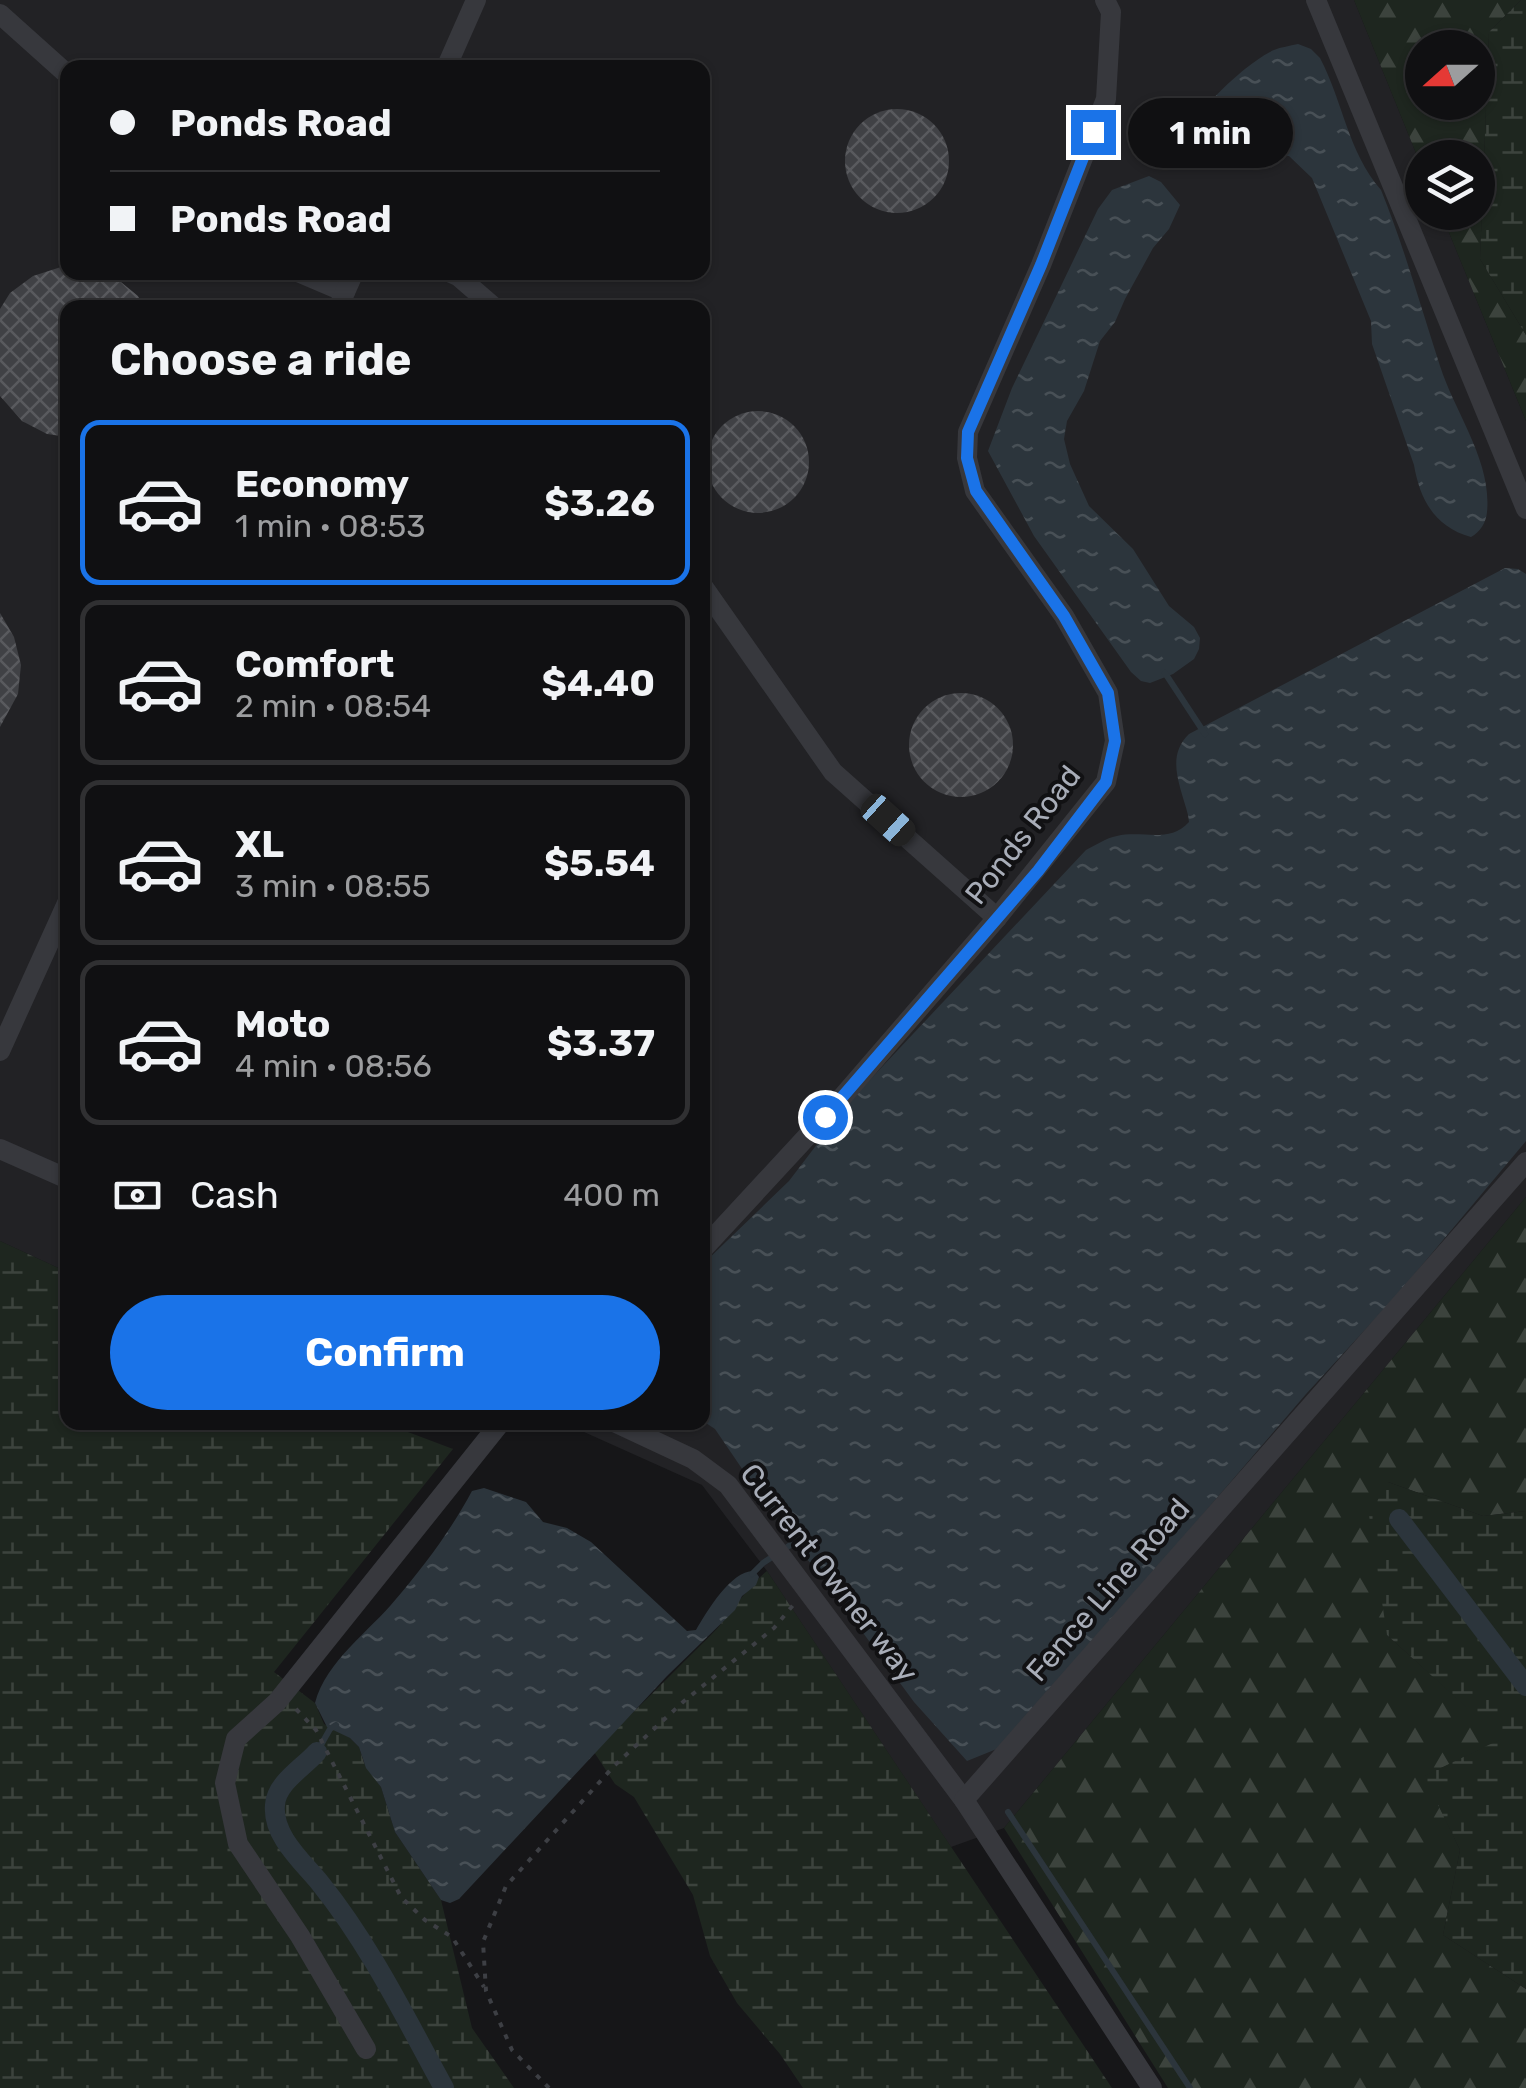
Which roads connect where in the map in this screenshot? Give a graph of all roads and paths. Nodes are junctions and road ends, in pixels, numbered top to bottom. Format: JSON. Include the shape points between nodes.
{"nodes":[{"id":1,"x":476,"y":0,"type":"edge"},
{"id":2,"x":1105,"y":0,"type":"edge"},
{"id":3,"x":1316,"y":0,"type":"edge"},
{"id":4,"x":0,"y":14,"type":"edge"},
{"id":5,"x":450,"y":60,"type":"edge"},
{"id":6,"x":60,"y":68,"type":"edge"},
{"id":7,"x":318,"y":280,"type":"edge"},
{"id":8,"x":463,"y":280,"type":"edge"},
{"id":9,"x":345,"y":291,"type":"edge"},
{"id":10,"x":486,"y":300,"type":"edge"},
{"id":11,"x":1526,"y":509,"type":"edge"},
{"id":12,"x":710,"y":596,"type":"edge"},
{"id":13,"x":997,"y":918,"type":"junction"},
{"id":14,"x":60,"y":920,"type":"edge"},
{"id":15,"x":0,"y":1051,"type":"edge"},
{"id":16,"x":0,"y":1149,"type":"edge"},
{"id":17,"x":1526,"y":1162,"type":"edge"},
{"id":18,"x":60,"y":1175,"type":"edge"},
{"id":19,"x":710,"y":1241,"type":"edge"},
{"id":20,"x":495,"y":1430,"type":"edge"},
{"id":21,"x":631,"y":1430,"type":"edge"},
{"id":22,"x":806,"y":1588,"type":"junction"},
{"id":23,"x":277,"y":1702,"type":"junction"},
{"id":24,"x":964,"y":1800,"type":"junction"},
{"id":25,"x":486,"y":1991,"type":"junction"},
{"id":26,"x":366,"y":2049,"type":"dead end"},
{"id":27,"x":549,"y":2088,"type":"edge"},
{"id":28,"x":1152,"y":2088,"type":"edge"}],
"edges":[{"from":1,"to":5,"type":"street"},
{"from":2,"to":13,"type":"street","name":"Ponds Road","via":[[1111,12],[1106,98],[968,432],[967,458],[976,491],[1064,616],[1108,693],[1115,741],[1106,782]]},
{"from":3,"to":11,"type":"street"},
{"from":4,"to":6,"type":"street"},
{"from":7,"to":9,"type":"street"},
{"from":8,"to":10,"type":"street"},
{"from":12,"to":13,"type":"street","via":[[833,772]]},
{"from":13,"to":19,"type":"street","name":"Ponds Road"},
{"from":14,"to":15,"type":"street"},
{"from":16,"to":18,"type":"street"},
{"from":17,"to":24,"type":"street","name":"Fence Line Road"},
{"from":20,"to":23,"type":"street"},
{"from":21,"to":22,"type":"street","name":"Current Owner way","via":[[728,1484]]},
{"from":22,"to":24,"type":"street","name":"Current Owner way"},
{"from":22,"to":25,"type":"path","via":[[774,1628],[614,1766],[506,1886],[484,1942]]},
{"from":23,"to":25,"type":"path","via":[[299,1711],[316,1730],[401,1897],[452,1937]]},
{"from":23,"to":26,"type":"street","via":[[236,1740],[225,1783],[238,1844]]},
{"from":24,"to":28,"type":"street"},
{"from":25,"to":27,"type":"path","via":[[512,2050]]}]}
